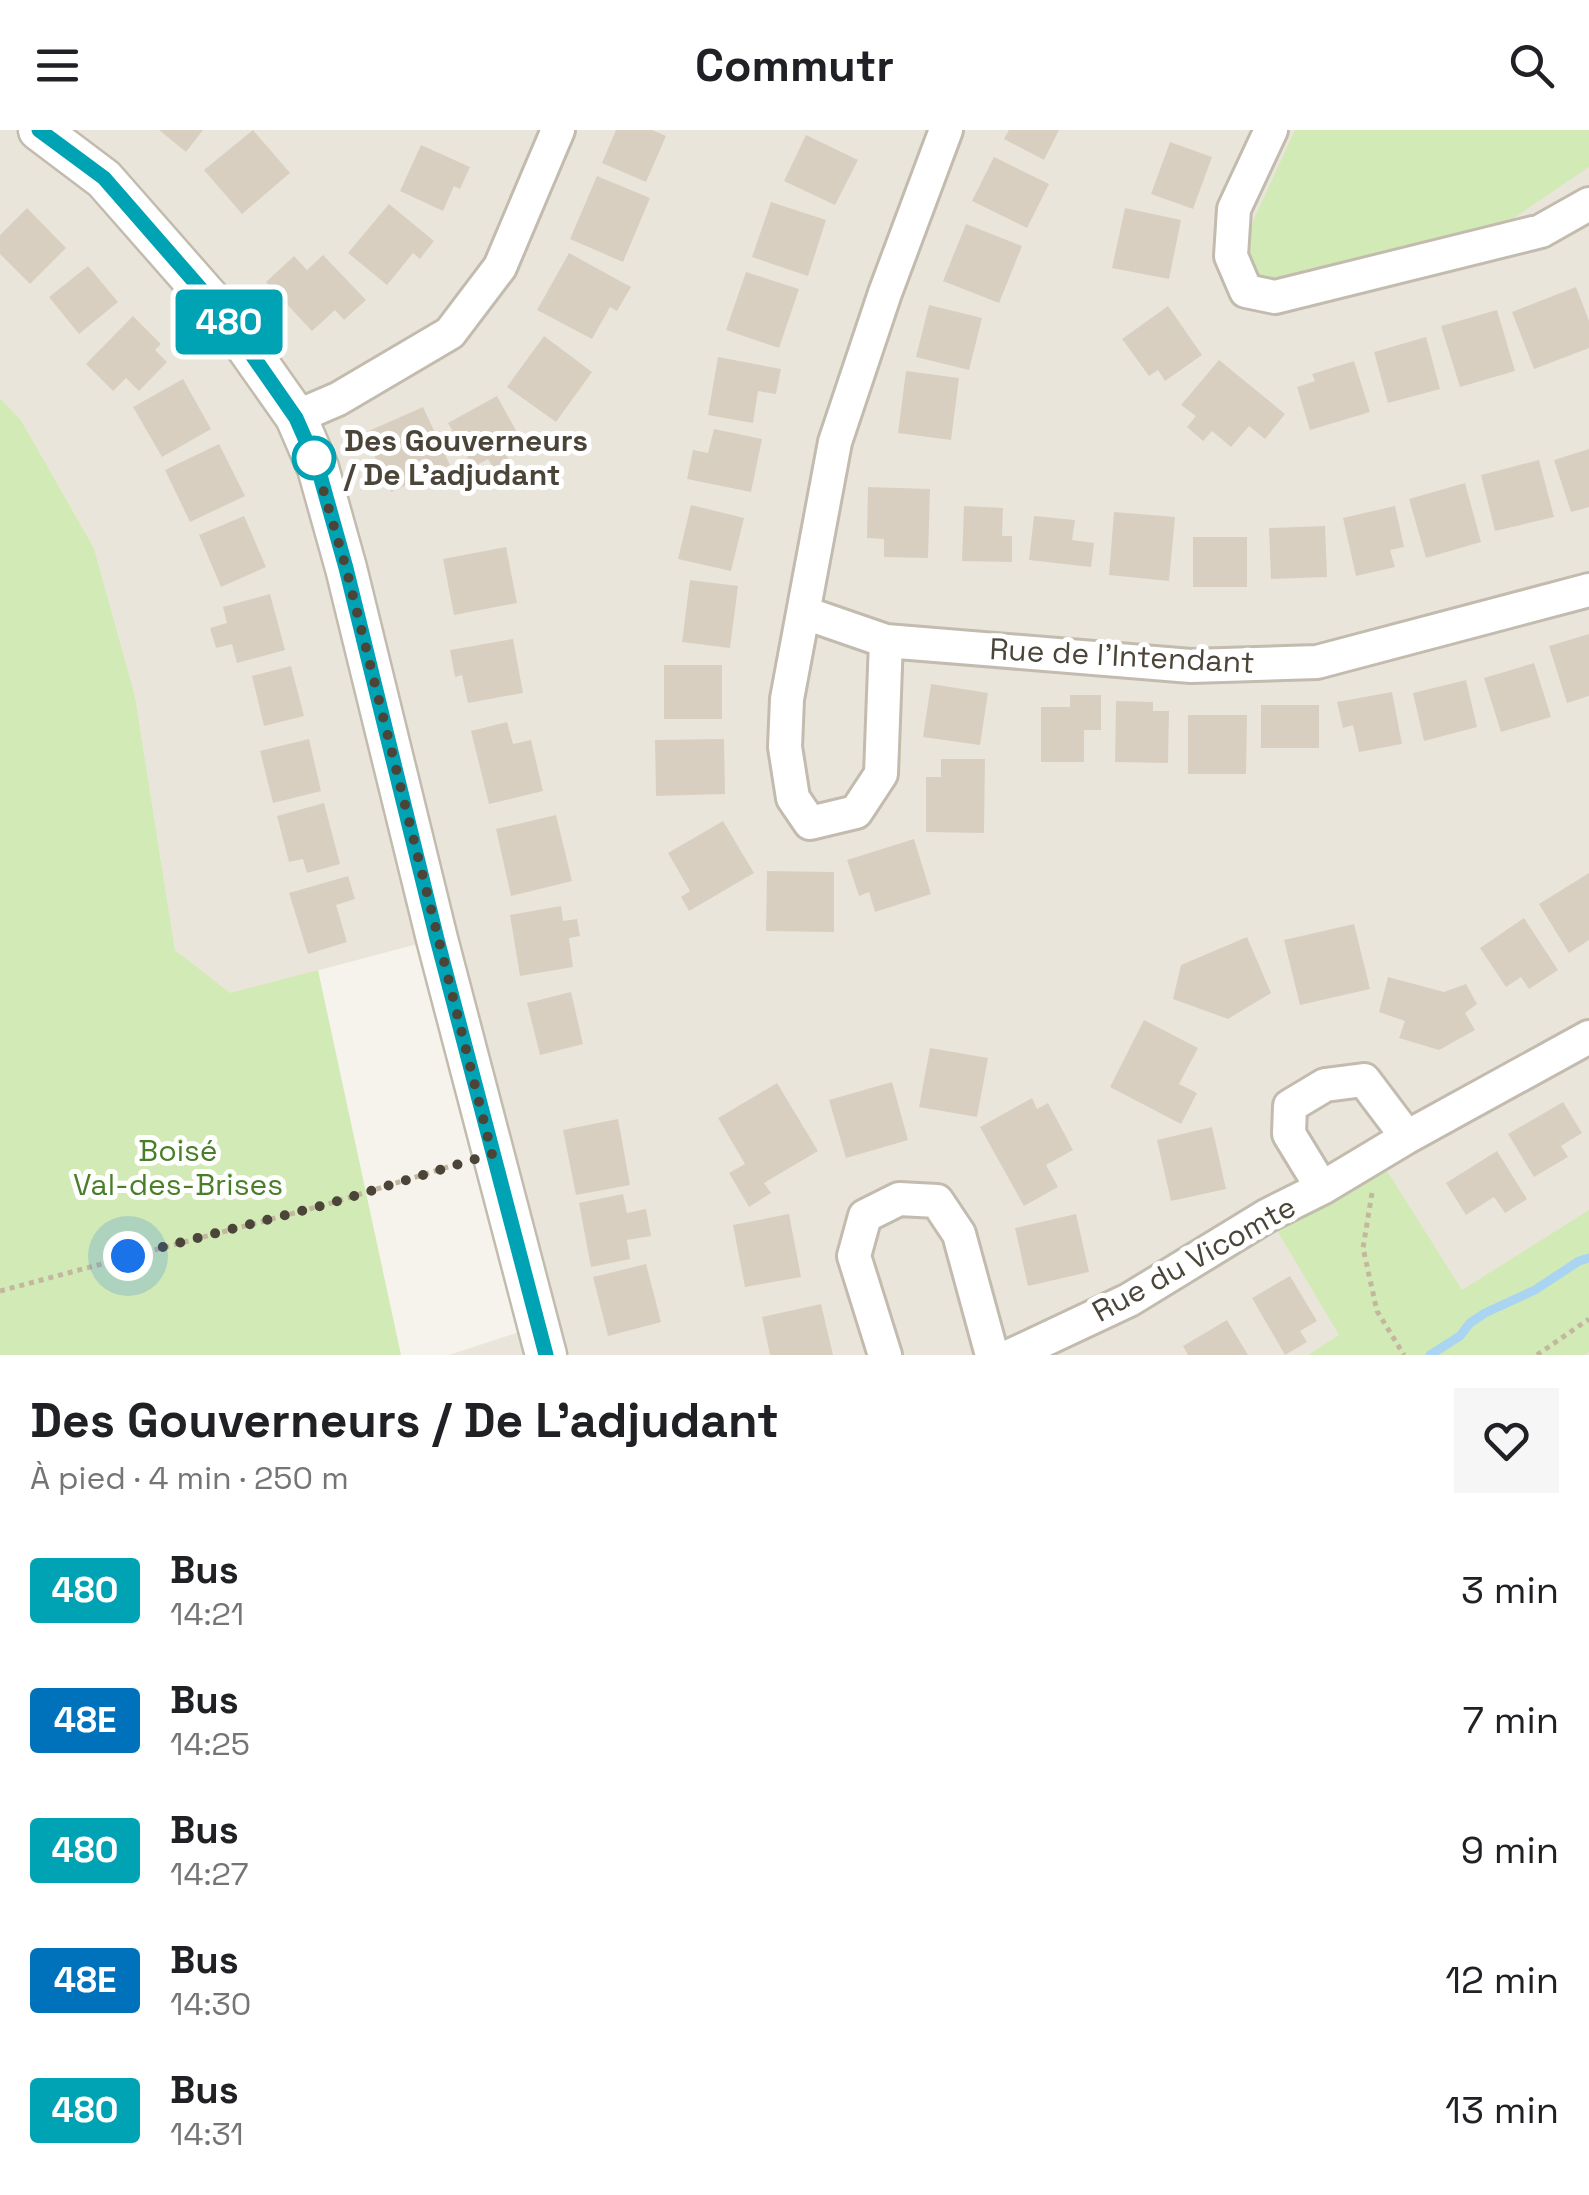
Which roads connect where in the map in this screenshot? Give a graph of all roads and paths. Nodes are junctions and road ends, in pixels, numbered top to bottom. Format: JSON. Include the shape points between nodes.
{"nodes":[{"id":1,"x":39,"y":130,"type":"edge"},
{"id":2,"x":558,"y":130,"type":"edge"},
{"id":3,"x":946,"y":130,"type":"edge"},
{"id":4,"x":1271,"y":130,"type":"edge"},
{"id":5,"x":1589,"y":204,"type":"edge"},
{"id":6,"x":296,"y":418,"type":"junction"},
{"id":7,"x":1589,"y":590,"type":"edge"},
{"id":8,"x":805,"y":613,"type":"junction"},
{"id":9,"x":886,"y":641,"type":"junction"},
{"id":10,"x":1589,"y":1038,"type":"edge"},
{"id":11,"x":1407,"y":1137,"type":"junction"},
{"id":12,"x":492,"y":1154,"type":"junction"},
{"id":13,"x":1361,"y":1165,"type":"junction"},
{"id":14,"x":1322,"y":1188,"type":"junction"},
{"id":15,"x":0,"y":1291,"type":"edge"},
{"id":16,"x":1589,"y":1318,"type":"edge"},
{"id":17,"x":546,"y":1355,"type":"edge"},
{"id":18,"x":885,"y":1355,"type":"edge"},
{"id":19,"x":992,"y":1355,"type":"edge"},
{"id":20,"x":1012,"y":1355,"type":"edge"},
{"id":21,"x":1404,"y":1355,"type":"edge"},
{"id":22,"x":1537,"y":1355,"type":"edge"}],
"edges":[{"from":1,"to":6,"type":"street","via":[[104,178],[153,231],[227,319]]},
{"from":2,"to":6,"type":"street","via":[[500,267],[450,332]]},
{"from":3,"to":8,"type":"street","via":[[834,442]]},
{"from":4,"to":5,"type":"street","via":[[1234,209],[1232,256],[1246,291],[1275,297],[1541,231]]},
{"from":6,"to":12,"type":"street","via":[[318,468],[346,568]]},
{"from":7,"to":9,"type":"street","name":"Rue de l'Intendant","via":[[1317,662],[1191,666]]},
{"from":8,"to":9,"type":"street","name":"Rue de l'Intendant"},
{"from":8,"to":9,"type":"street","via":[[787,699],[785,748],[793,798],[810,823],[856,812],[882,774]]},
{"from":10,"to":11,"type":"street","name":"Rue du Vicomte"},
{"from":11,"to":13,"type":"street","name":"Rue du Vicomte"},
{"from":11,"to":14,"type":"street","name":"Rue du Vicomte","via":[[1364,1080],[1325,1085],[1290,1106],[1289,1134]]},
{"from":12,"to":15,"type":"path"},
{"from":12,"to":17,"type":"street"},
{"from":13,"to":14,"type":"street","name":"Rue du Vicomte"},
{"from":13,"to":21,"type":"path","via":[[1374,1180],[1363,1248],[1377,1311]]},
{"from":14,"to":20,"type":"street","name":"Rue du Vicomte","via":[[1129,1300]]},
{"from":16,"to":22,"type":"path"},
{"from":18,"to":19,"type":"street","via":[[854,1256],[866,1216],[898,1199],[937,1201],[959,1234]]}]}
